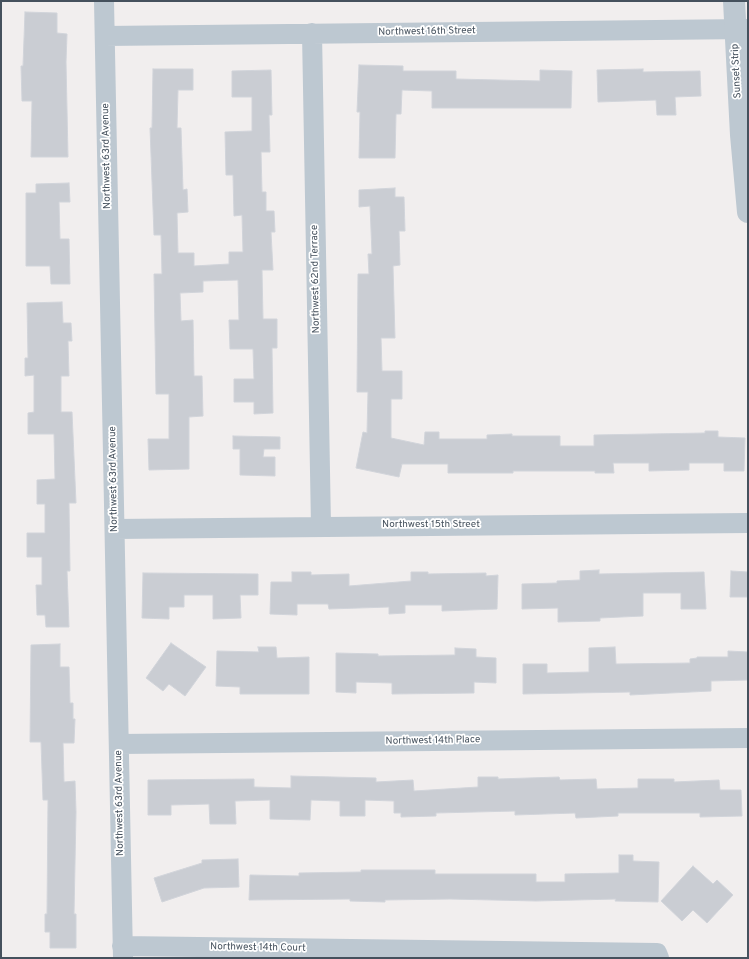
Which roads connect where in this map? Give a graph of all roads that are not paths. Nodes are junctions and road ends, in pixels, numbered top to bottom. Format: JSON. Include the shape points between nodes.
{"nodes":[{"id":1,"x":104,"y":1,"type":"edge"},
{"id":2,"x":734,"y":1,"type":"edge"},
{"id":3,"x":741,"y":29,"type":"edge"},
{"id":4,"x":312,"y":33,"type":"junction"},
{"id":5,"x":105,"y":36,"type":"junction"},
{"id":6,"x":748,"y":212,"type":"edge"},
{"id":7,"x":748,"y":523,"type":"edge"},
{"id":8,"x":321,"y":526,"type":"junction"},
{"id":9,"x":114,"y":529,"type":"junction"},
{"id":10,"x":748,"y":738,"type":"edge"},
{"id":11,"x":119,"y":744,"type":"junction"},
{"id":12,"x":122,"y":952,"type":"edge"},
{"id":13,"x":658,"y":956,"type":"edge"}],
"edges":[{"from":1,"to":5,"type":"street","name":"Northwest 63rd Avenue"},
{"from":2,"to":3,"type":"street","name":"Sunset Strip"},
{"from":3,"to":4,"type":"street","name":"Northwest 16th Street"},
{"from":3,"to":6,"type":"street","name":"Sunset Strip","via":[[741,135]]},
{"from":4,"to":5,"type":"street","name":"Northwest 16th Street"},
{"from":4,"to":8,"type":"street","name":"Northwest 62nd Terrace"},
{"from":5,"to":9,"type":"street","name":"Northwest 63rd Avenue"},
{"from":7,"to":8,"type":"street","name":"Northwest 15th Street"},
{"from":8,"to":9,"type":"street","name":"Northwest 15th Street"},
{"from":9,"to":11,"type":"street","name":"Northwest 63rd Avenue"},
{"from":10,"to":11,"type":"street","name":"Northwest 14th Place"},
{"from":11,"to":12,"type":"street","name":"Northwest 63rd Avenue"},
{"from":12,"to":13,"type":"street","name":"Northwest 14th Court"}]}
